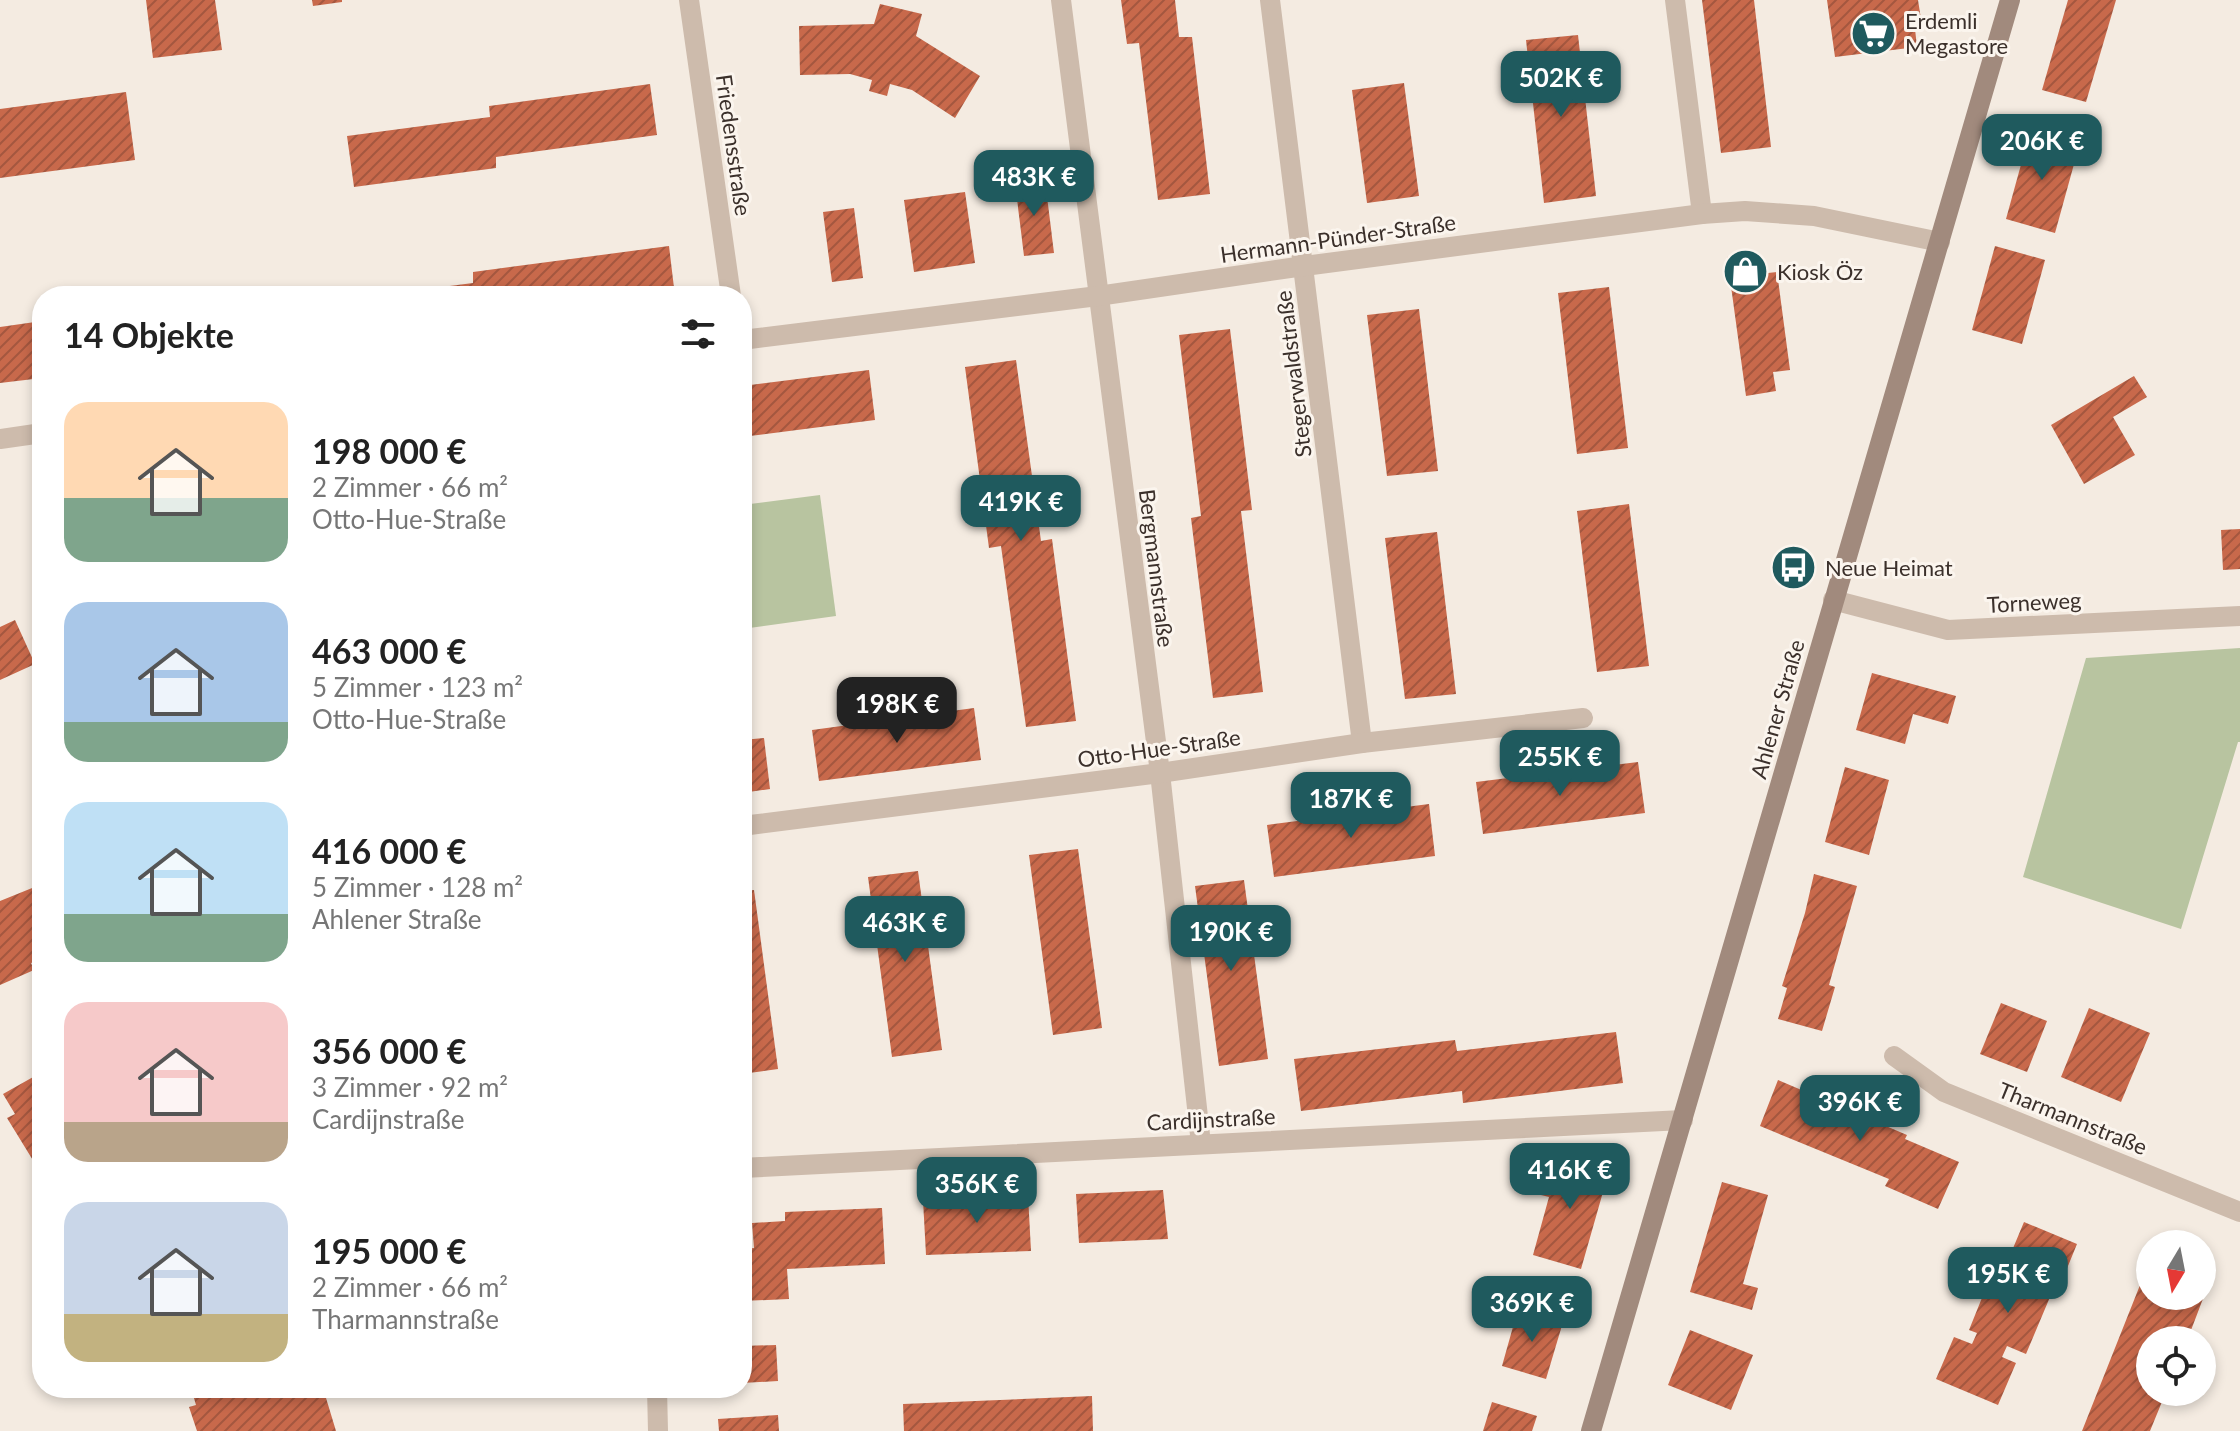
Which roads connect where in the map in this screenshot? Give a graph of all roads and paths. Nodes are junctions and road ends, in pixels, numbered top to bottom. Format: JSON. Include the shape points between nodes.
{"nodes":[{"id":1,"x":689,"y":0,"type":"edge"},
{"id":2,"x":1061,"y":0,"type":"edge"},
{"id":3,"x":1270,"y":0,"type":"edge"},
{"id":4,"x":1675,"y":0,"type":"edge"},
{"id":5,"x":2010,"y":0,"type":"edge"},
{"id":6,"x":1702,"y":214,"type":"junction"},
{"id":7,"x":1940,"y":242,"type":"junction"},
{"id":8,"x":1304,"y":266,"type":"junction"},
{"id":9,"x":730,"y":286,"type":"edge"},
{"id":10,"x":1098,"y":296,"type":"junction"},
{"id":11,"x":752,"y":339,"type":"edge"},
{"id":12,"x":32,"y":434,"type":"edge"},
{"id":13,"x":0,"y":439,"type":"edge"},
{"id":14,"x":1833,"y":600,"type":"junction"},
{"id":15,"x":2240,"y":616,"type":"edge"},
{"id":16,"x":1583,"y":718,"type":"dead end"},
{"id":17,"x":1362,"y":743,"type":"junction"},
{"id":18,"x":1160,"y":773,"type":"junction"},
{"id":19,"x":752,"y":825,"type":"edge"},
{"id":20,"x":1894,"y":1056,"type":"dead end"},
{"id":21,"x":1683,"y":1120,"type":"junction"},
{"id":22,"x":1201,"y":1144,"type":"junction"},
{"id":23,"x":752,"y":1167,"type":"edge"},
{"id":24,"x":2240,"y":1212,"type":"edge"},
{"id":25,"x":657,"y":1398,"type":"edge"},
{"id":26,"x":658,"y":1431,"type":"edge"},
{"id":27,"x":1591,"y":1431,"type":"edge"}],
"edges":[{"from":1,"to":9,"type":"street","name":"Friedensstraße"},
{"from":2,"to":10,"type":"street","name":"Bergmannstraße"},
{"from":3,"to":8,"type":"street","name":"Stegerwaldstraße"},
{"from":4,"to":6,"type":"street"},
{"from":5,"to":7,"type":"main road","name":"Ahlener Straße"},
{"from":6,"to":7,"type":"street","name":"Hermann-Pünder-Straße","via":[[1814,216]]},
{"from":6,"to":8,"type":"street","name":"Hermann-Pünder-Straße"},
{"from":7,"to":14,"type":"main road","name":"Ahlener Straße"},
{"from":8,"to":10,"type":"street","name":"Hermann-Pünder-Straße"},
{"from":8,"to":17,"type":"street","name":"Stegerwaldstraße"},
{"from":10,"to":11,"type":"street","name":"Hermann-Pünder-Straße"},
{"from":10,"to":18,"type":"street","name":"Bergmannstraße"},
{"from":12,"to":13,"type":"street"},
{"from":14,"to":15,"type":"street","name":"Torneweg","via":[[1948,630]]},
{"from":14,"to":21,"type":"main road","name":"Ahlener Straße"},
{"from":16,"to":17,"type":"street","name":"Otto-Hue-Straße"},
{"from":17,"to":18,"type":"street","name":"Otto-Hue-Straße"},
{"from":18,"to":19,"type":"street","name":"Otto-Hue-Straße"},
{"from":18,"to":22,"type":"street","name":"Bergmannstraße"},
{"from":20,"to":24,"type":"street","name":"Tharmannstraße","via":[[1944,1092]]},
{"from":21,"to":22,"type":"street","name":"Cardijnstraße"},
{"from":21,"to":27,"type":"main road","name":"Ahlener Straße"},
{"from":22,"to":23,"type":"street","name":"Cardijnstraße"},
{"from":25,"to":26,"type":"street"}]}
